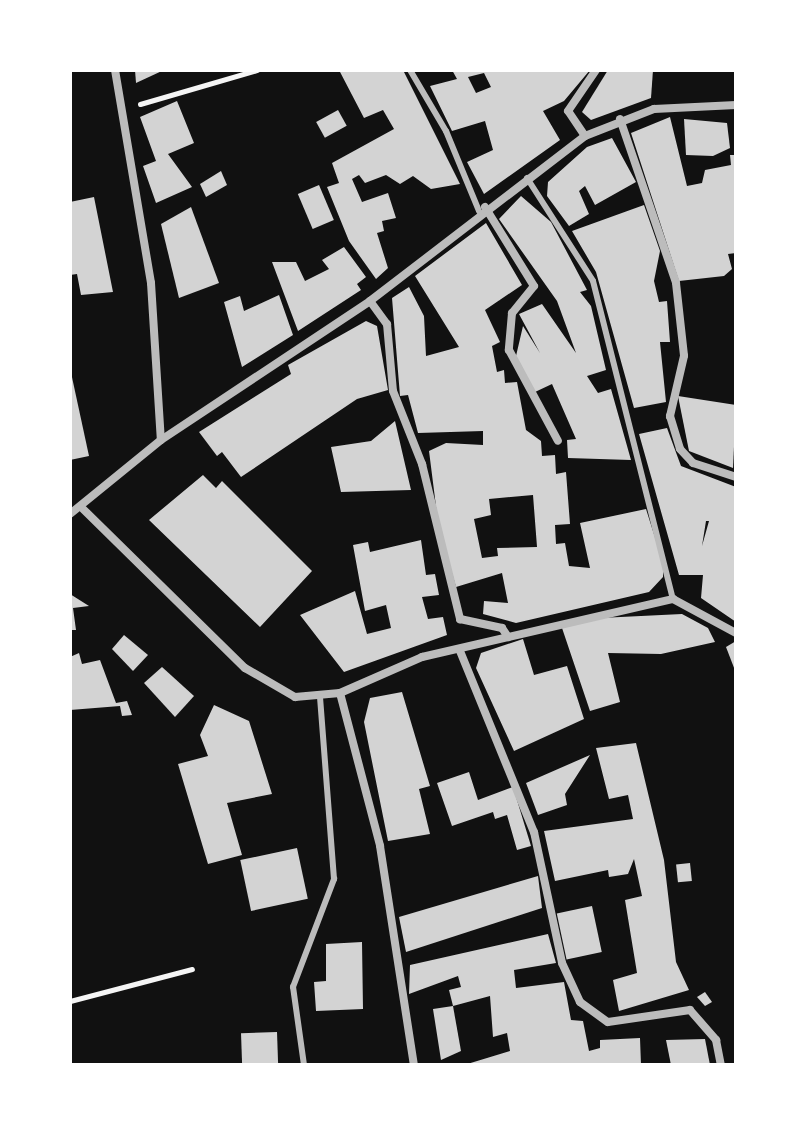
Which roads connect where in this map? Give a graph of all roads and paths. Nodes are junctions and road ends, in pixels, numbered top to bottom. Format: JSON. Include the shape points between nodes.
{"nodes":[{"id":1,"x":115,"y":70,"type":"edge"},
{"id":2,"x":257,"y":70,"type":"edge"},
{"id":3,"x":410,"y":70,"type":"edge"},
{"id":4,"x":596,"y":70,"type":"edge"},
{"id":5,"x":736,"y":105,"type":"edge"},
{"id":6,"x":119,"y":110,"type":"junction"},
{"id":7,"x":620,"y":119,"type":"junction"},
{"id":8,"x":585,"y":136,"type":"junction"},
{"id":9,"x":527,"y":178,"type":"junction"},
{"id":10,"x":482,"y":209,"type":"junction"},
{"id":11,"x":370,"y":301,"type":"junction"},
{"id":12,"x":161,"y":440,"type":"junction"},
{"id":13,"x":558,"y":441,"type":"dead end"},
{"id":14,"x":736,"y":477,"type":"edge"},
{"id":15,"x":83,"y":509,"type":"junction"},
{"id":16,"x":70,"y":514,"type":"edge"},
{"id":17,"x":673,"y":599,"type":"junction"},
{"id":18,"x":736,"y":633,"type":"edge"},
{"id":19,"x":508,"y":637,"type":"junction"},
{"id":20,"x":460,"y":651,"type":"junction"},
{"id":21,"x":340,"y":693,"type":"junction"},
{"id":22,"x":320,"y":695,"type":"junction"},
{"id":23,"x":192,"y":969,"type":"dead end"},
{"id":24,"x":70,"y":1001,"type":"edge"},
{"id":25,"x":304,"y":1065,"type":"edge"},
{"id":26,"x":414,"y":1065,"type":"edge"},
{"id":27,"x":721,"y":1065,"type":"edge"}],
"edges":[{"from":1,"to":6,"type":"street"},
{"from":2,"to":6,"type":"path"},
{"from":3,"to":10,"type":"lane"},
{"from":4,"to":8,"type":"street","via":[[568,111]]},
{"from":5,"to":7,"type":"street","via":[[654,109]]},
{"from":6,"to":12,"type":"street","via":[[151,283]]},
{"from":7,"to":8,"type":"street"},
{"from":7,"to":14,"type":"street","via":[[676,283],[684,356],[670,416],[680,449],[693,463]]},
{"from":8,"to":9,"type":"street"},
{"from":9,"to":10,"type":"street"},
{"from":9,"to":17,"type":"lane","via":[[593,281]]},
{"from":10,"to":11,"type":"street"},
{"from":10,"to":13,"type":"street","via":[[534,286],[512,313],[509,350]]},
{"from":11,"to":12,"type":"street"},
{"from":11,"to":19,"type":"street","via":[[387,324],[393,391],[422,464],[460,619],[502,628]]},
{"from":12,"to":15,"type":"street"},
{"from":15,"to":16,"type":"street"},
{"from":15,"to":22,"type":"street","via":[[245,668],[295,697]]},
{"from":17,"to":18,"type":"street"},
{"from":17,"to":19,"type":"street"},
{"from":19,"to":20,"type":"street"},
{"from":20,"to":21,"type":"street","via":[[422,657]]},
{"from":20,"to":27,"type":"street","via":[[530,820],[562,963],[580,1002],[608,1022],[690,1010],[716,1040]]},
{"from":21,"to":22,"type":"street"},
{"from":21,"to":26,"type":"street","via":[[380,846]]},
{"from":22,"to":25,"type":"lane","via":[[334,879],[303,945],[293,987]]},
{"from":23,"to":24,"type":"path"}]}
